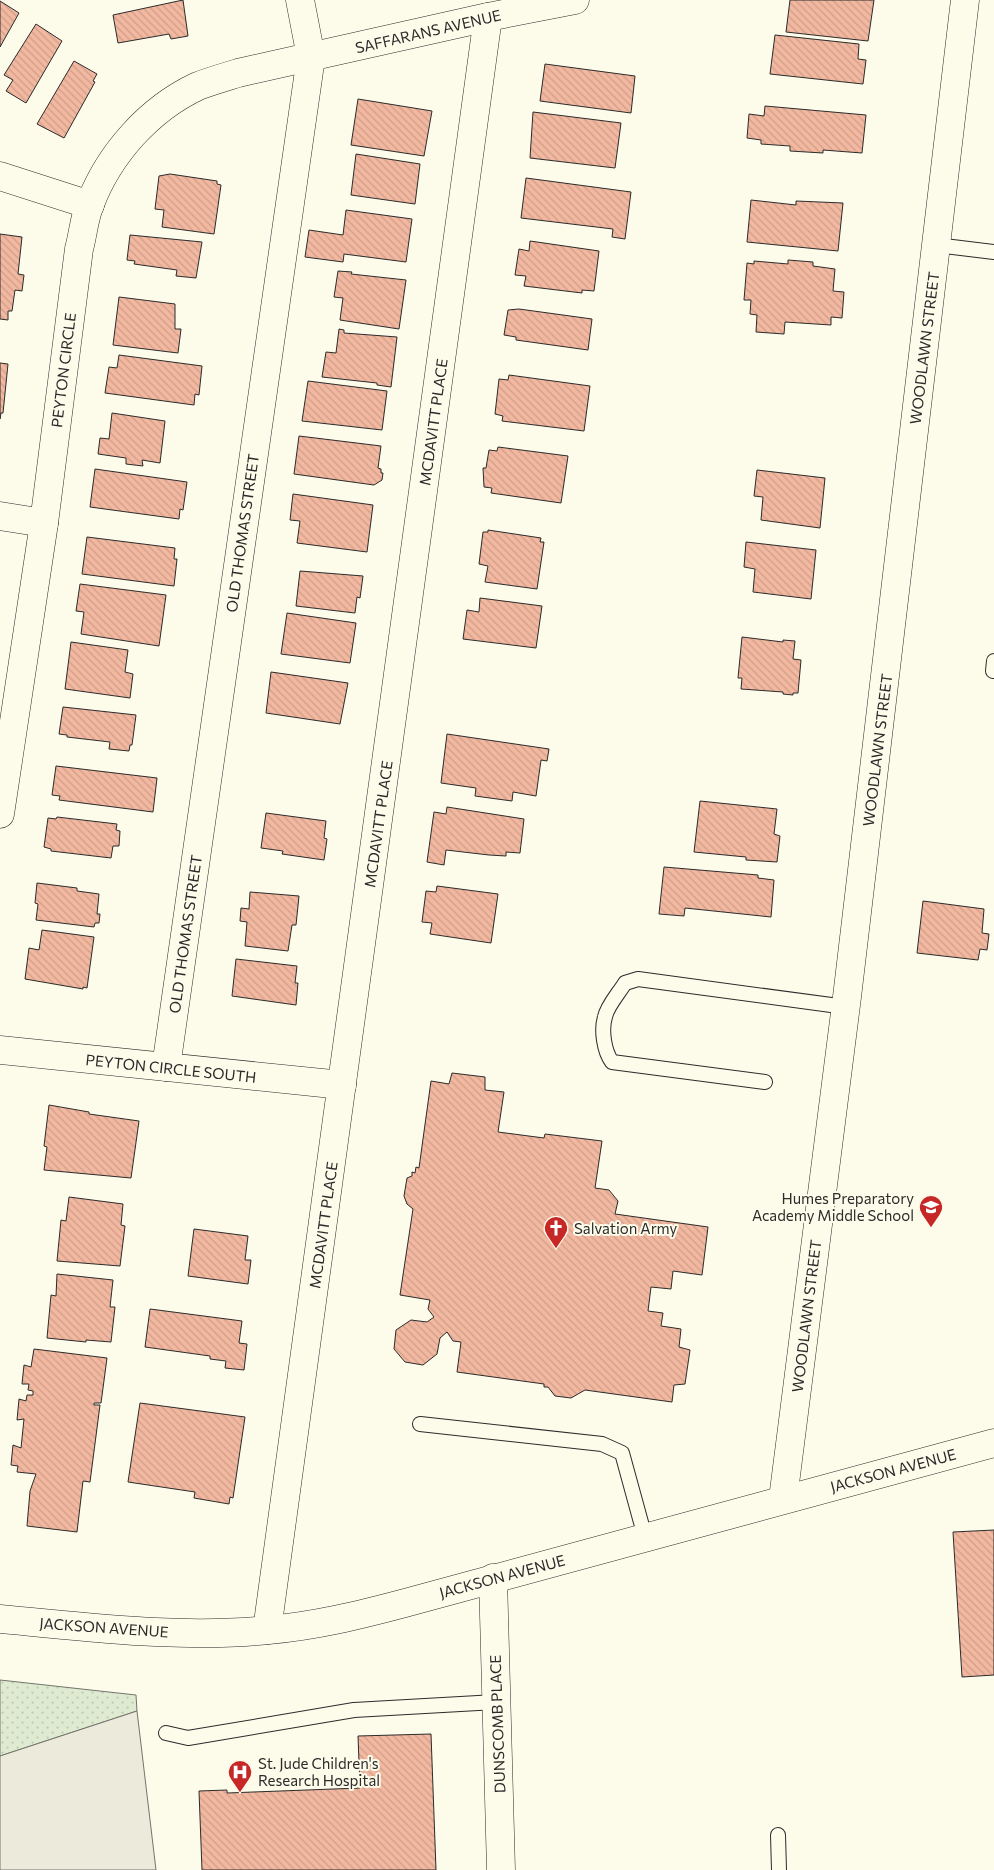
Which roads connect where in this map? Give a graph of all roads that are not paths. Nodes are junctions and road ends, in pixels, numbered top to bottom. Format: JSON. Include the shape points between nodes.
{"nodes":[{"id":1,"x":300,"y":0,"type":"edge"},
{"id":2,"x":575,"y":0,"type":"edge"},
{"id":3,"x":965,"y":0,"type":"edge"},
{"id":4,"x":488,"y":17,"type":"junction"},
{"id":5,"x":311,"y":57,"type":"junction"},
{"id":6,"x":0,"y":176,"type":"edge"},
{"id":7,"x":90,"y":204,"type":"junction"},
{"id":8,"x":936,"y":245,"type":"junction"},
{"id":9,"x":994,"y":252,"type":"edge"},
{"id":10,"x":0,"y":516,"type":"edge"},
{"id":11,"x":44,"y":523,"type":"junction"},
{"id":12,"x":0,"y":814,"type":"edge"},
{"id":13,"x":846,"y":1007,"type":"junction"},
{"id":14,"x":0,"y":1050,"type":"edge"},
{"id":15,"x":166,"y":1067,"type":"junction"},
{"id":16,"x":765,"y":1082,"type":"dead end"},
{"id":17,"x":342,"y":1085,"type":"junction"},
{"id":18,"x":420,"y":1424,"type":"dead end"},
{"id":19,"x":994,"y":1443,"type":"edge"},
{"id":20,"x":783,"y":1499,"type":"junction"},
{"id":21,"x":645,"y":1537,"type":"junction"},
{"id":22,"x":492,"y":1578,"type":"junction"},
{"id":23,"x":0,"y":1619,"type":"edge"},
{"id":24,"x":267,"y":1630,"type":"junction"},
{"id":25,"x":496,"y":1702,"type":"junction"},
{"id":26,"x":166,"y":1733,"type":"dead end"},
{"id":27,"x":778,"y":1835,"type":"dead end"},
{"id":28,"x":501,"y":1870,"type":"edge"},
{"id":29,"x":779,"y":1870,"type":"edge"}],
"edges":[{"from":1,"to":5,"type":"street","name":"OLD THOMAS STREET"},
{"from":2,"to":4,"type":"street","name":"SAFFARANS AVENUE"},
{"from":3,"to":8,"type":"street","name":"WOODLAWN STREET"},
{"from":4,"to":5,"type":"street","name":"SAFFARANS AVENUE"},
{"from":4,"to":17,"type":"street","name":"MCDAVITT PLACE"},
{"from":5,"to":7,"type":"street","name":"PEYTON CIRCLE","via":[[238,73],[199,86],[170,102],[141,125],[116,156]]},
{"from":5,"to":15,"type":"street","name":"OLD THOMAS STREET"},
{"from":6,"to":7,"type":"street"},
{"from":7,"to":11,"type":"street","name":"PEYTON CIRCLE","via":[[73,289]]},
{"from":8,"to":9,"type":"lane"},
{"from":8,"to":13,"type":"street","name":"WOODLAWN STREET"},
{"from":10,"to":11,"type":"street"},
{"from":11,"to":12,"type":"street","name":"PEYTON CIRCLE"},
{"from":13,"to":16,"type":"lane","via":[[638,979],[624,983],[605,1016],[605,1046],[612,1062]]},
{"from":13,"to":20,"type":"street","name":"WOODLAWN STREET"},
{"from":14,"to":15,"type":"street","name":"PEYTON CIRCLE SOUTH"},
{"from":15,"to":17,"type":"street","name":"PEYTON CIRCLE SOUTH"},
{"from":17,"to":24,"type":"street","name":"MCDAVITT PLACE"},
{"from":18,"to":21,"type":"lane","via":[[602,1444],[622,1453]]},
{"from":19,"to":20,"type":"street","name":"JACKSON AVENUE"},
{"from":20,"to":21,"type":"street","name":"JACKSON AVENUE"},
{"from":21,"to":22,"type":"street","name":"JACKSON AVENUE"},
{"from":22,"to":24,"type":"street","name":"JACKSON AVENUE","via":[[360,1615],[314,1625]]},
{"from":22,"to":25,"type":"street","name":"DUNSCOMB PLACE"},
{"from":23,"to":24,"type":"street","name":"JACKSON AVENUE","via":[[158,1633]]},
{"from":25,"to":26,"type":"lane","via":[[354,1710],[188,1738]]},
{"from":25,"to":28,"type":"street","name":"DUNSCOMB PLACE"},
{"from":27,"to":29,"type":"lane"}]}
